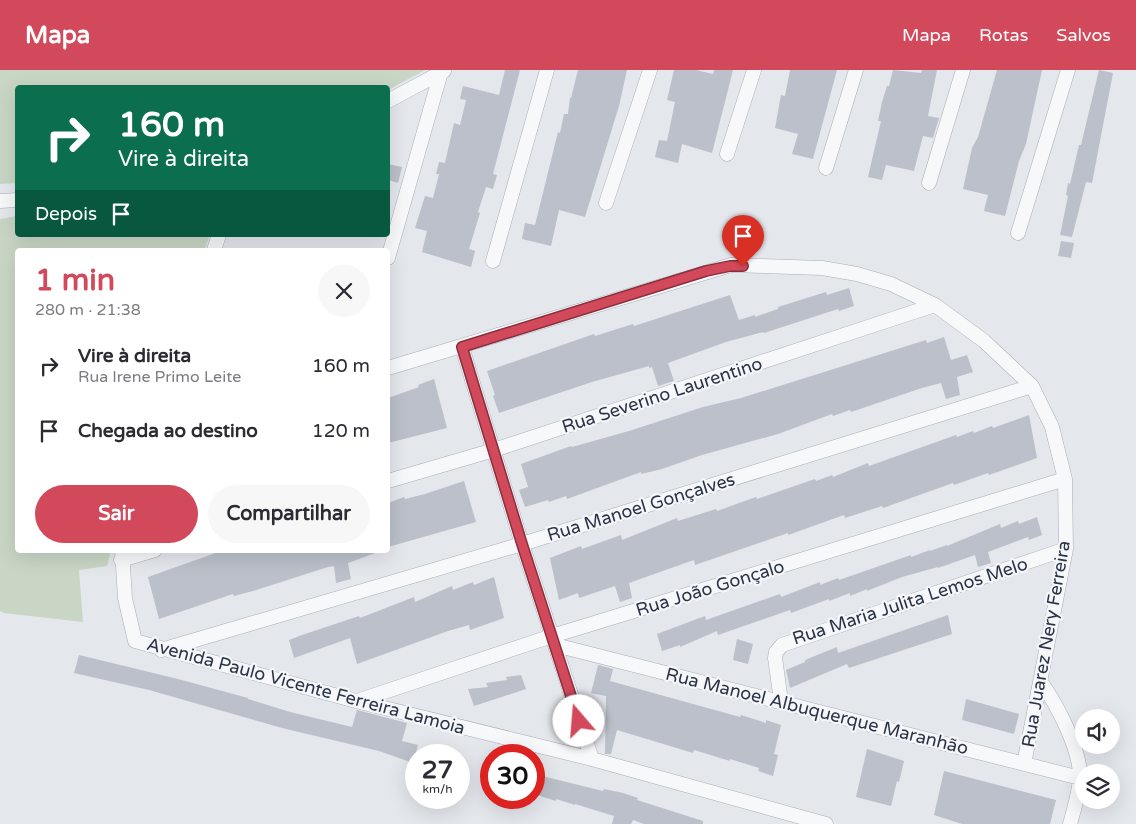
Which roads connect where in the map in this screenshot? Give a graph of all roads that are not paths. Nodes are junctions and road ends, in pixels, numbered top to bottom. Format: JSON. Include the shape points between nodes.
{"nodes":[{"id":1,"x":548,"y":70,"type":"edge"},
{"id":2,"x":650,"y":70,"type":"edge"},
{"id":3,"x":754,"y":70,"type":"edge"},
{"id":4,"x":856,"y":70,"type":"edge"},
{"id":5,"x":963,"y":70,"type":"edge"},
{"id":6,"x":1068,"y":70,"type":"edge"},
{"id":7,"x":443,"y":71,"type":"edge"},
{"id":8,"x":390,"y":100,"type":"edge"},
{"id":9,"x":728,"y":154,"type":"dead end"},
{"id":10,"x":826,"y":168,"type":"dead end"},
{"id":11,"x":929,"y":183,"type":"dead end"},
{"id":12,"x":15,"y":200,"type":"edge"},
{"id":13,"x":0,"y":201,"type":"edge"},
{"id":14,"x":606,"y":203,"type":"dead end"},
{"id":15,"x":1018,"y":233,"type":"dead end"},
{"id":16,"x":390,"y":251,"type":"edge"},
{"id":17,"x":492,"y":261,"type":"dead end"},
{"id":18,"x":935,"y":305,"type":"junction"},
{"id":19,"x":462,"y":347,"type":"junction"},
{"id":20,"x":390,"y":367,"type":"edge"},
{"id":21,"x":1032,"y":386,"type":"junction"},
{"id":22,"x":494,"y":450,"type":"junction"},
{"id":23,"x":1065,"y":479,"type":"junction"},
{"id":24,"x":390,"y":480,"type":"edge"},
{"id":25,"x":522,"y":544,"type":"junction"},
{"id":26,"x":1066,"y":549,"type":"junction"},
{"id":27,"x":134,"y":553,"type":"edge"},
{"id":28,"x":121,"y":555,"type":"edge"},
{"id":29,"x":553,"y":641,"type":"junction"},
{"id":30,"x":161,"y":650,"type":"junction"},
{"id":31,"x":1041,"y":682,"type":"junction"},
{"id":32,"x":356,"y":701,"type":"junction"},
{"id":33,"x":781,"y":701,"type":"junction"},
{"id":34,"x":592,"y":759,"type":"junction"},
{"id":35,"x":1024,"y":764,"type":"junction"},
{"id":36,"x":1078,"y":764,"type":"edge"},
{"id":37,"x":1075,"y":777,"type":"edge"},
{"id":38,"x":1075,"y":801,"type":"edge"},
{"id":39,"x":826,"y":824,"type":"edge"},
{"id":40,"x":1070,"y":824,"type":"edge"}],
"edges":[{"from":1,"to":17,"type":"street"},
{"from":2,"to":14,"type":"street"},
{"from":3,"to":9,"type":"street"},
{"from":4,"to":10,"type":"street"},
{"from":5,"to":11,"type":"street"},
{"from":6,"to":15,"type":"street"},
{"from":7,"to":8,"type":"street"},
{"from":7,"to":16,"type":"street"},
{"from":12,"to":13,"type":"street"},
{"from":18,"to":19,"type":"street","name":"Rua Juarez Nery Ferreira","via":[[891,284],[857,274],[822,268],[730,266]]},
{"from":18,"to":21,"type":"street","name":"Rua Juarez Nery Ferreira","via":[[984,341]]},
{"from":18,"to":22,"type":"street","name":"Rua Severino Laurentino"},
{"from":19,"to":20,"type":"street","name":"Rua Juarez Nery Ferreira"},
{"from":19,"to":22,"type":"street"},
{"from":21,"to":23,"type":"street","name":"Rua Juarez Nery Ferreira","via":[[1052,427]]},
{"from":21,"to":25,"type":"street","name":"Rua Manoel Gonçalves"},
{"from":22,"to":24,"type":"street","name":"Rua Severino Laurentino"},
{"from":22,"to":25,"type":"street"},
{"from":23,"to":26,"type":"street","name":"Rua Juarez Nery Ferreira"},
{"from":23,"to":29,"type":"street","name":"Rua João Gonçalo"},
{"from":25,"to":29,"type":"street"},
{"from":25,"to":30,"type":"street","name":"Rua Manoel Gonçalves"},
{"from":26,"to":31,"type":"street","name":"Rua Juarez Nery Ferreira"},
{"from":26,"to":33,"type":"street","name":"Rua Maria Julita Lemos Melo","via":[[789,641],[779,647],[775,658]]},
{"from":27,"to":28,"type":"street"},
{"from":28,"to":30,"type":"street","name":"Avenida Paulo Vicente Ferreira Lamoia","via":[[125,598],[135,641]]},
{"from":29,"to":32,"type":"street","name":"Rua João Gonçalo"},
{"from":29,"to":33,"type":"street","name":"Rua Manoel Albuquerque Maranhão"},
{"from":29,"to":34,"type":"street"},
{"from":30,"to":32,"type":"street","name":"Avenida Paulo Vicente Ferreira Lamoia"},
{"from":31,"to":35,"type":"street","name":"Rua Juarez Nery Ferreira"},
{"from":31,"to":36,"type":"street","via":[[1062,716]]},
{"from":32,"to":34,"type":"street","name":"Avenida Paulo Vicente Ferreira Lamoia"},
{"from":33,"to":35,"type":"street","name":"Rua Manoel Albuquerque Maranhão"},
{"from":34,"to":39,"type":"street","name":"Avenida Paulo Vicente Ferreira Lamoia"},
{"from":35,"to":37,"type":"street","name":"Rua Manoel Albuquerque Maranhão"},
{"from":38,"to":40,"type":"street"}]}
